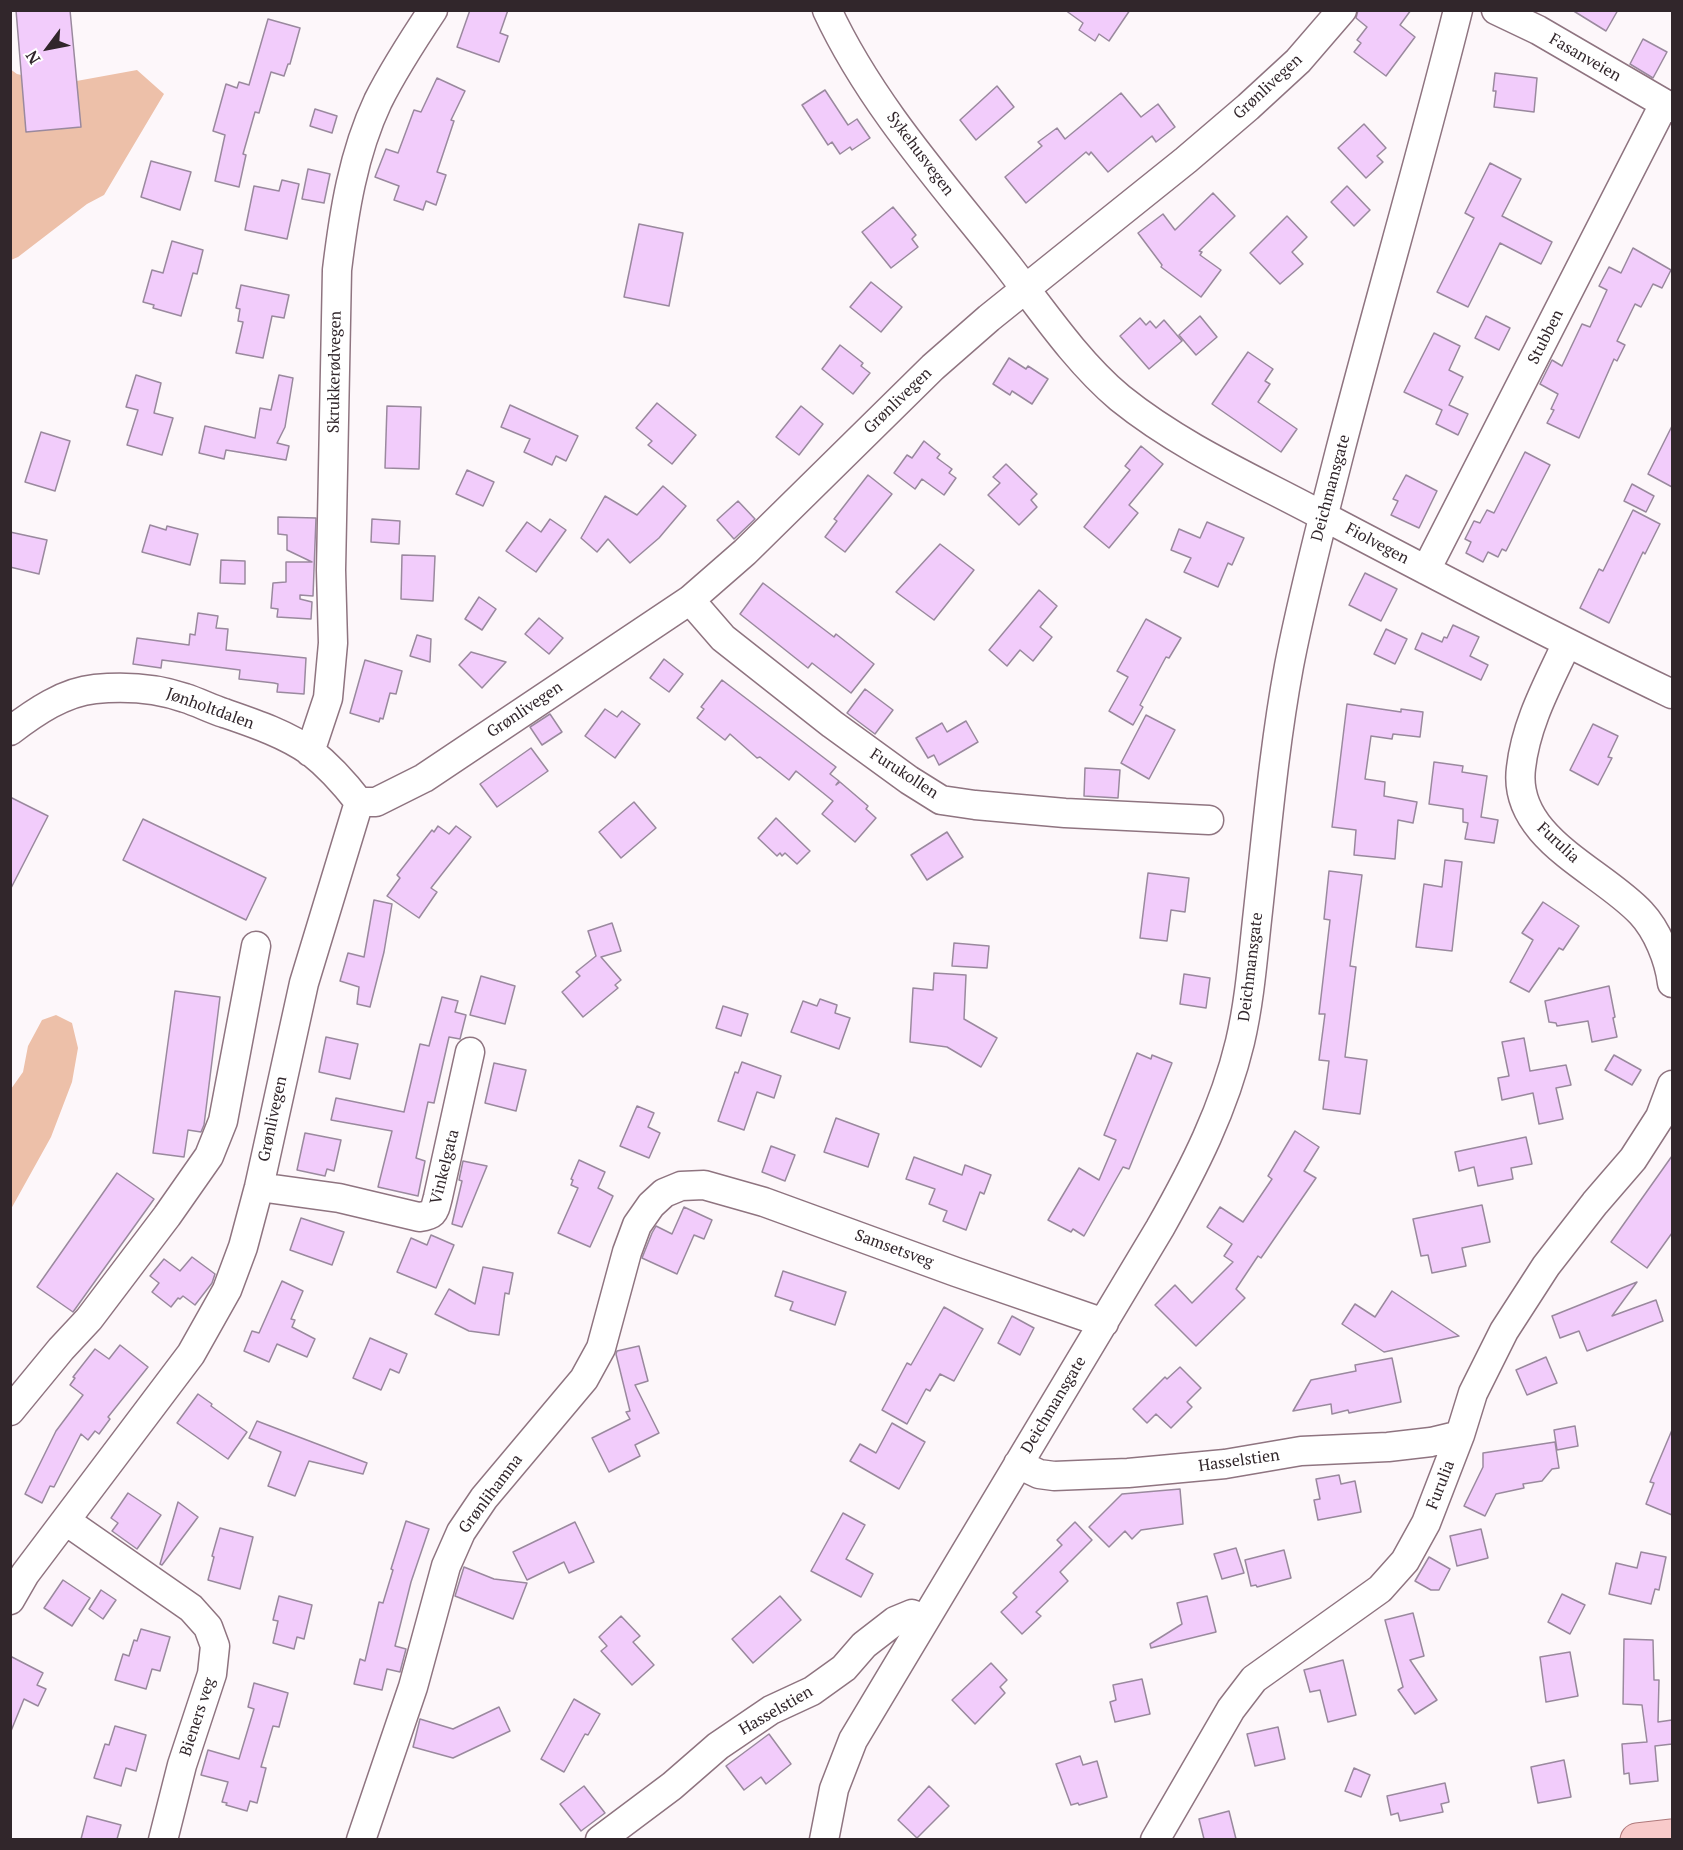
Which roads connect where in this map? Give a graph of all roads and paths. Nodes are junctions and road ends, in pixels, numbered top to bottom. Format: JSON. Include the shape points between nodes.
{"nodes":[{"id":1,"x":433,"y":10,"type":"edge"},
{"id":2,"x":827,"y":10,"type":"edge"},
{"id":3,"x":1342,"y":10,"type":"edge"},
{"id":4,"x":1458,"y":10,"type":"edge"},
{"id":5,"x":1496,"y":10,"type":"edge"},
{"id":6,"x":1668,"y":106,"type":"edge"},
{"id":7,"x":1025,"y":290,"type":"junction"},
{"id":8,"x":1323,"y":515,"type":"junction"},
{"id":9,"x":1426,"y":570,"type":"junction"},
{"id":10,"x":690,"y":600,"type":"junction"},
{"id":11,"x":1567,"y":643,"type":"junction"},
{"id":12,"x":1672,"y":694,"type":"edge"},
{"id":13,"x":10,"y":731,"type":"edge"},
{"id":14,"x":310,"y":752,"type":"junction"},
{"id":15,"x":359,"y":802,"type":"junction"},
{"id":16,"x":1209,"y":820,"type":"dead end"},
{"id":17,"x":256,"y":946,"type":"dead end"},
{"id":18,"x":1672,"y":983,"type":"edge"},
{"id":19,"x":470,"y":1052,"type":"dead end"},
{"id":20,"x":1672,"y":1085,"type":"edge"},
{"id":21,"x":681,"y":1186,"type":"joint"},
{"id":22,"x":259,"y":1187,"type":"junction"},
{"id":23,"x":1104,"y":1323,"type":"junction"},
{"id":24,"x":10,"y":1411,"type":"edge"},
{"id":25,"x":1460,"y":1435,"type":"junction"},
{"id":26,"x":1018,"y":1464,"type":"junction"},
{"id":27,"x":66,"y":1521,"type":"junction"},
{"id":28,"x":10,"y":1600,"type":"edge"},
{"id":29,"x":924,"y":1620,"type":"junction"},
{"id":30,"x":1672,"y":1836,"type":"edge"},
{"id":31,"x":163,"y":1839,"type":"edge"},
{"id":32,"x":361,"y":1839,"type":"edge"},
{"id":33,"x":600,"y":1839,"type":"edge"},
{"id":34,"x":824,"y":1839,"type":"edge"},
{"id":35,"x":1155,"y":1839,"type":"edge"},
{"id":36,"x":1637,"y":1839,"type":"edge"}],
"edges":[{"from":1,"to":14,"type":"street","name":"Skrukkerødvegen","via":[[377,103],[352,176],[342,228],[337,270],[332,654],[328,698]]},
{"from":2,"to":7,"type":"street","name":"Sykehusvegen","via":[[909,142]]},
{"from":3,"to":7,"type":"street","name":"Grønlivegen","via":[[1298,61],[1248,107]]},
{"from":4,"to":8,"type":"street","name":"Deichmansgate"},
{"from":5,"to":6,"type":"street","name":"Fasanveien","via":[[1538,30]]},
{"from":6,"to":9,"type":"street","name":"Stubben"},
{"from":7,"to":8,"type":"street","name":"Fiolvegen","via":[[1093,371],[1138,411],[1208,457]]},
{"from":7,"to":10,"type":"street","name":"Grønlivegen","via":[[933,367],[745,552]]},
{"from":8,"to":9,"type":"street","name":"Fiolvegen"},
{"from":8,"to":23,"type":"street","name":"Deichmansgate","via":[[1289,666],[1248,999],[1228,1087],[1184,1186]]},
{"from":9,"to":11,"type":"street","name":"Fiolvegen"},
{"from":10,"to":15,"type":"street","name":"Grønlivegen","via":[[424,778],[376,802]]},
{"from":10,"to":16,"type":"street","name":"Furukollen","via":[[723,638],[851,738],[942,800],[1065,813]]},
{"from":11,"to":12,"type":"street","name":"Fiolvegen"},
{"from":11,"to":18,"type":"street","name":"Furulia","via":[[1530,724],[1520,770],[1523,802],[1555,845],[1642,914],[1661,945]]},
{"from":13,"to":14,"type":"street","name":"Jønholtdalen","via":[[74,693],[139,688],[187,698],[274,732]]},
{"from":14,"to":15,"type":"street","name":"Jønholtdalen"},
{"from":15,"to":22,"type":"street","name":"Grønlivegen","via":[[304,983]]},
{"from":17,"to":24,"type":"street","via":[[223,1121],[209,1156],[89,1319]]},
{"from":19,"to":22,"type":"street","name":"Vinkelgata","via":[[434,1213],[419,1217],[339,1198]]},
{"from":20,"to":25,"type":"street","name":"Furulia","via":[[1660,1117],[1633,1159],[1546,1266],[1504,1331],[1473,1393]]},
{"from":21,"to":23,"type":"street","name":"Samsetsveg","via":[[704,1185],[764,1202]]},
{"from":21,"to":32,"type":"street","name":"Grønlihamna","via":[[664,1193],[637,1225],[601,1348],[584,1379],[484,1498],[461,1532],[446,1566],[413,1687]]},
{"from":22,"to":27,"type":"street","name":"Grønlivegen","via":[[227,1290],[203,1334]]},
{"from":23,"to":26,"type":"street","name":"Deichmansgate"},
{"from":25,"to":26,"type":"street","name":"Hasselstien","via":[[1388,1447],[1301,1452],[1128,1473],[1054,1476]]},
{"from":25,"to":35,"type":"street","name":"Furulia","via":[[1426,1523],[1405,1561],[1380,1589],[1254,1679],[1231,1709]]},
{"from":26,"to":29,"type":"street","name":"Deichmansgate"},
{"from":27,"to":28,"type":"street","name":"Grønlivegen"},
{"from":27,"to":31,"type":"street","name":"Bieners veg","via":[[191,1608],[208,1627],[215,1646],[212,1674]]},
{"from":29,"to":33,"type":"street","name":"Hasselstien","via":[[912,1614],[895,1620],[864,1645],[844,1668],[718,1746]]},
{"from":29,"to":34,"type":"street","name":"Deichmansgate","via":[[853,1740],[834,1789]]},
{"from":30,"to":36,"type":"main road"}]}
